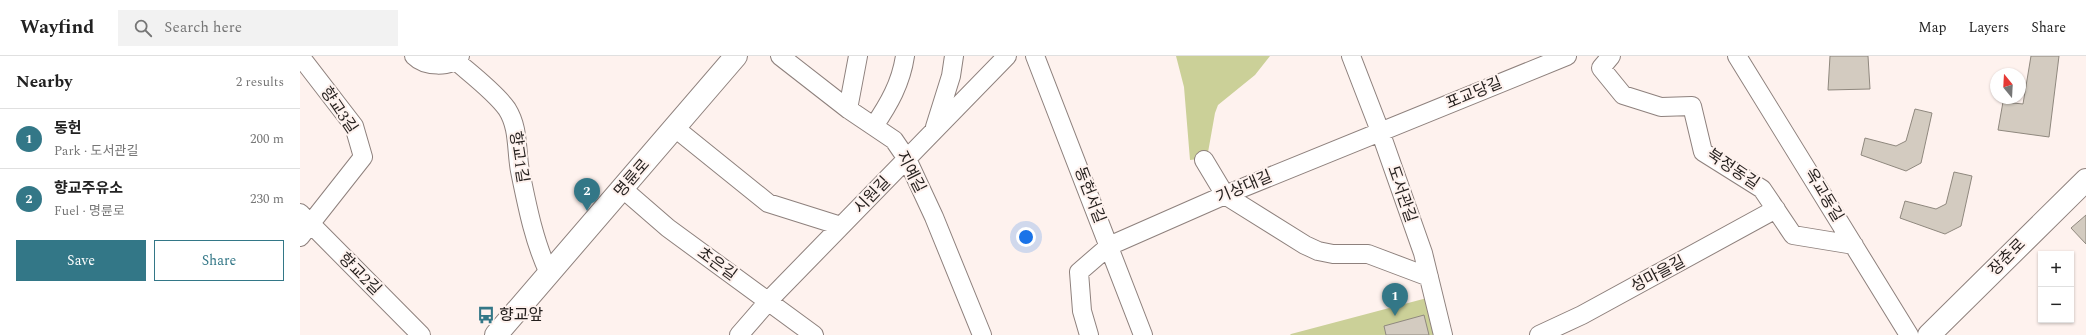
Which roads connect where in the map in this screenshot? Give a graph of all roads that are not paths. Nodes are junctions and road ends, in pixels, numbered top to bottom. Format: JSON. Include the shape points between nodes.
{"nodes":[{"id":1,"x":300,"y":56,"type":"edge"},
{"id":2,"x":414,"y":56,"type":"edge"},
{"id":3,"x":736,"y":56,"type":"edge"},
{"id":4,"x":858,"y":56,"type":"edge"},
{"id":5,"x":905,"y":56,"type":"edge"},
{"id":6,"x":954,"y":56,"type":"edge"},
{"id":7,"x":1007,"y":56,"type":"edge"},
{"id":8,"x":1035,"y":56,"type":"edge"},
{"id":9,"x":1351,"y":56,"type":"edge"},
{"id":10,"x":1567,"y":56,"type":"edge"},
{"id":11,"x":1611,"y":56,"type":"edge"},
{"id":12,"x":1738,"y":56,"type":"edge"},
{"id":13,"x":458,"y":58,"type":"edge"},
{"id":14,"x":786,"y":58,"type":"edge"},
{"id":15,"x":848,"y":109,"type":"junction"},
{"id":16,"x":874,"y":126,"type":"junction"},
{"id":17,"x":675,"y":128,"type":"junction"},
{"id":18,"x":1380,"y":131,"type":"junction"},
{"id":19,"x":933,"y":132,"type":"junction"},
{"id":20,"x":907,"y":159,"type":"junction"},
{"id":21,"x":1204,"y":160,"type":"dead end"},
{"id":22,"x":2086,"y":180,"type":"edge"},
{"id":23,"x":623,"y":189,"type":"junction"},
{"id":24,"x":1225,"y":195,"type":"junction"},
{"id":25,"x":1776,"y":209,"type":"junction"},
{"id":26,"x":304,"y":225,"type":"edge"},
{"id":27,"x":841,"y":226,"type":"junction"},
{"id":28,"x":1854,"y":245,"type":"junction"},
{"id":29,"x":1109,"y":246,"type":"junction"},
{"id":30,"x":549,"y":273,"type":"junction"},
{"id":31,"x":1429,"y":277,"type":"junction"},
{"id":32,"x":768,"y":302,"type":"junction"},
{"id":33,"x":980,"y":334,"type":"edge"},
{"id":34,"x":421,"y":335,"type":"edge"},
{"id":35,"x":496,"y":335,"type":"edge"},
{"id":36,"x":739,"y":335,"type":"edge"},
{"id":37,"x":814,"y":335,"type":"edge"},
{"id":38,"x":1089,"y":335,"type":"edge"},
{"id":39,"x":1143,"y":335,"type":"edge"},
{"id":40,"x":1443,"y":335,"type":"edge"},
{"id":41,"x":1539,"y":335,"type":"edge"},
{"id":42,"x":1909,"y":335,"type":"edge"},
{"id":43,"x":1929,"y":335,"type":"edge"}],
"edges":[{"from":1,"to":26,"type":"street","name":"향교3길","via":[[354,126],[363,156]]},
{"from":2,"to":13,"type":"street","name":"향교1길","via":[[420,61],[438,65]]},
{"from":3,"to":17,"type":"main road","name":"명륜로"},
{"from":4,"to":15,"type":"street"},
{"from":5,"to":16,"type":"street","via":[[899,82],[890,102]]},
{"from":6,"to":19,"type":"street","via":[[951,76]]},
{"from":7,"to":19,"type":"street","name":"시원길"},
{"from":8,"to":29,"type":"street","name":"동헌서길"},
{"from":9,"to":18,"type":"street","name":"도서관길"},
{"from":10,"to":18,"type":"street","name":"포교당길"},
{"from":11,"to":25,"type":"street","name":"북정동길","via":[[1601,68],[1623,95],[1660,107],[1692,106],[1703,152],[1762,189]]},
{"from":12,"to":28,"type":"street","name":"옥교동길"},
{"from":13,"to":30,"type":"street","name":"향교1길","via":[[506,108],[516,128],[520,170],[535,235]]},
{"from":14,"to":15,"type":"street","name":"지예길"},
{"from":15,"to":16,"type":"street","name":"지예길"},
{"from":16,"to":20,"type":"street","name":"지예길","via":[[894,140]]},
{"from":17,"to":23,"type":"main road","name":"명륜로"},
{"from":17,"to":27,"type":"street","via":[[768,204]]},
{"from":18,"to":24,"type":"street","name":"기상대길"},
{"from":18,"to":31,"type":"street","name":"도서관길"},
{"from":19,"to":20,"type":"street","name":"시원길"},
{"from":20,"to":27,"type":"street","name":"시원길"},
{"from":20,"to":33,"type":"street","name":"지예길","via":[[934,217]]},
{"from":21,"to":24,"type":"street"},
{"from":22,"to":43,"type":"main road","name":"장춘로"},
{"from":23,"to":30,"type":"main road","name":"명륜로"},
{"from":23,"to":32,"type":"street","name":"초은길","via":[[668,228]]},
{"from":24,"to":29,"type":"street","name":"기상대길"},
{"from":24,"to":31,"type":"street","via":[[1318,251],[1333,254],[1368,254]]},
{"from":25,"to":28,"type":"street","name":"북정동길","via":[[1793,235]]},
{"from":25,"to":41,"type":"street","name":"성마을길","via":[[1582,315]]},
{"from":26,"to":34,"type":"street","name":"향교2길"},
{"from":27,"to":32,"type":"street","name":"시원길"},
{"from":28,"to":42,"type":"street","name":"옥교동길"},
{"from":29,"to":38,"type":"street","name":"기상대길","via":[[1079,272],[1082,310]]},
{"from":29,"to":39,"type":"street","name":"동헌서길"},
{"from":30,"to":35,"type":"main road","name":"명륜로"},
{"from":31,"to":40,"type":"street","name":"도서관길"},
{"from":32,"to":36,"type":"street","name":"시원길"},
{"from":32,"to":37,"type":"street","name":"초은길"}]}
